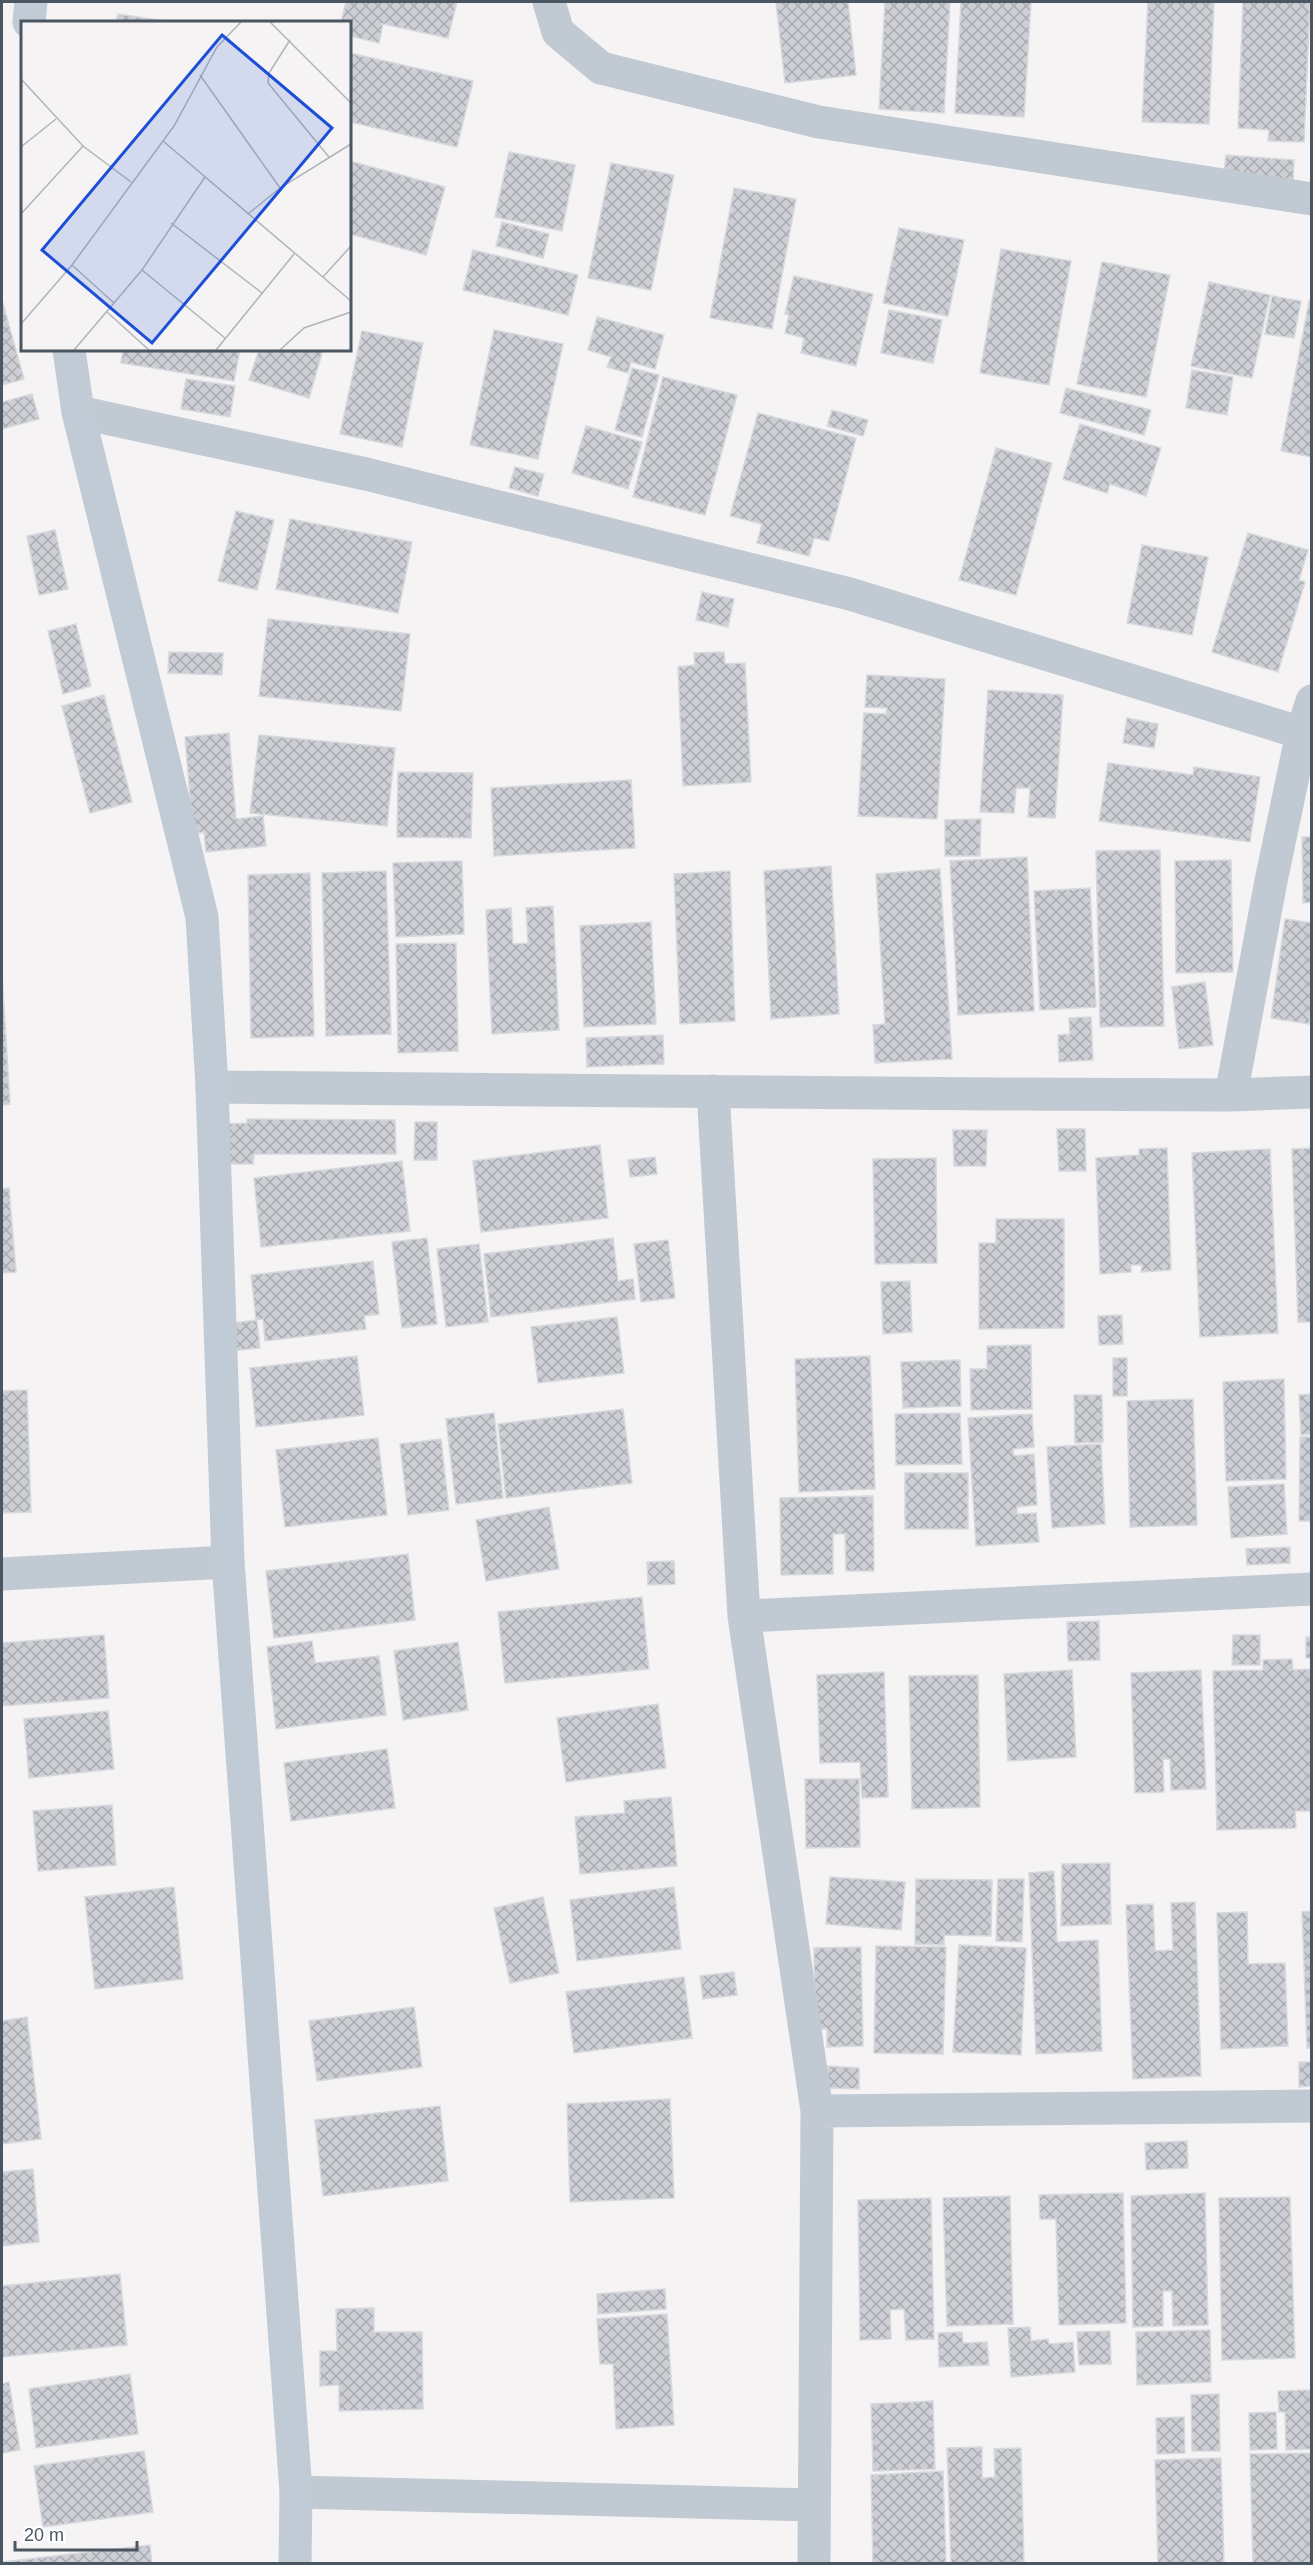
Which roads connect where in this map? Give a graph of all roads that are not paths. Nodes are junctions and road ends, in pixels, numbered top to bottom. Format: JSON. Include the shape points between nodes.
{"nodes":[{"id":1,"x":31,"y":2,"type":"edge"},
{"id":2,"x":549,"y":2,"type":"edge"},
{"id":3,"x":29,"y":21,"type":"edge"},
{"id":4,"x":1311,"y":199,"type":"edge"},
{"id":5,"x":69,"y":351,"type":"edge"},
{"id":6,"x":78,"y":412,"type":"junction"},
{"id":7,"x":1311,"y":702,"type":"edge"},
{"id":8,"x":1302,"y":733,"type":"junction"},
{"id":9,"x":212,"y":1087,"type":"junction"},
{"id":10,"x":713,"y":1091,"type":"junction"},
{"id":11,"x":1311,"y":1092,"type":"edge"},
{"id":12,"x":1231,"y":1095,"type":"junction"},
{"id":13,"x":228,"y":1562,"type":"junction"},
{"id":14,"x":2,"y":1574,"type":"edge"},
{"id":15,"x":1311,"y":1588,"type":"edge"},
{"id":16,"x":744,"y":1616,"type":"junction"},
{"id":17,"x":1311,"y":2106,"type":"edge"},
{"id":18,"x":817,"y":2111,"type":"junction"},
{"id":19,"x":296,"y":2492,"type":"junction"},
{"id":20,"x":814,"y":2505,"type":"junction"},
{"id":21,"x":295,"y":2564,"type":"edge"},
{"id":22,"x":814,"y":2564,"type":"edge"}],
"edges":[{"from":1,"to":3,"type":"street"},
{"from":2,"to":4,"type":"street","via":[[558,32],[602,68],[819,122]]},
{"from":5,"to":6,"type":"street"},
{"from":6,"to":8,"type":"street","via":[[366,474],[850,594]]},
{"from":6,"to":9,"type":"street","via":[[202,917]]},
{"from":7,"to":8,"type":"street"},
{"from":8,"to":12,"type":"street"},
{"from":9,"to":10,"type":"street"},
{"from":9,"to":13,"type":"street"},
{"from":10,"to":12,"type":"street"},
{"from":10,"to":16,"type":"street"},
{"from":11,"to":12,"type":"street"},
{"from":13,"to":14,"type":"street"},
{"from":13,"to":19,"type":"street"},
{"from":15,"to":16,"type":"street"},
{"from":16,"to":18,"type":"street"},
{"from":17,"to":18,"type":"street"},
{"from":18,"to":20,"type":"street"},
{"from":19,"to":20,"type":"street"},
{"from":19,"to":21,"type":"street"},
{"from":20,"to":22,"type":"street"}]}
